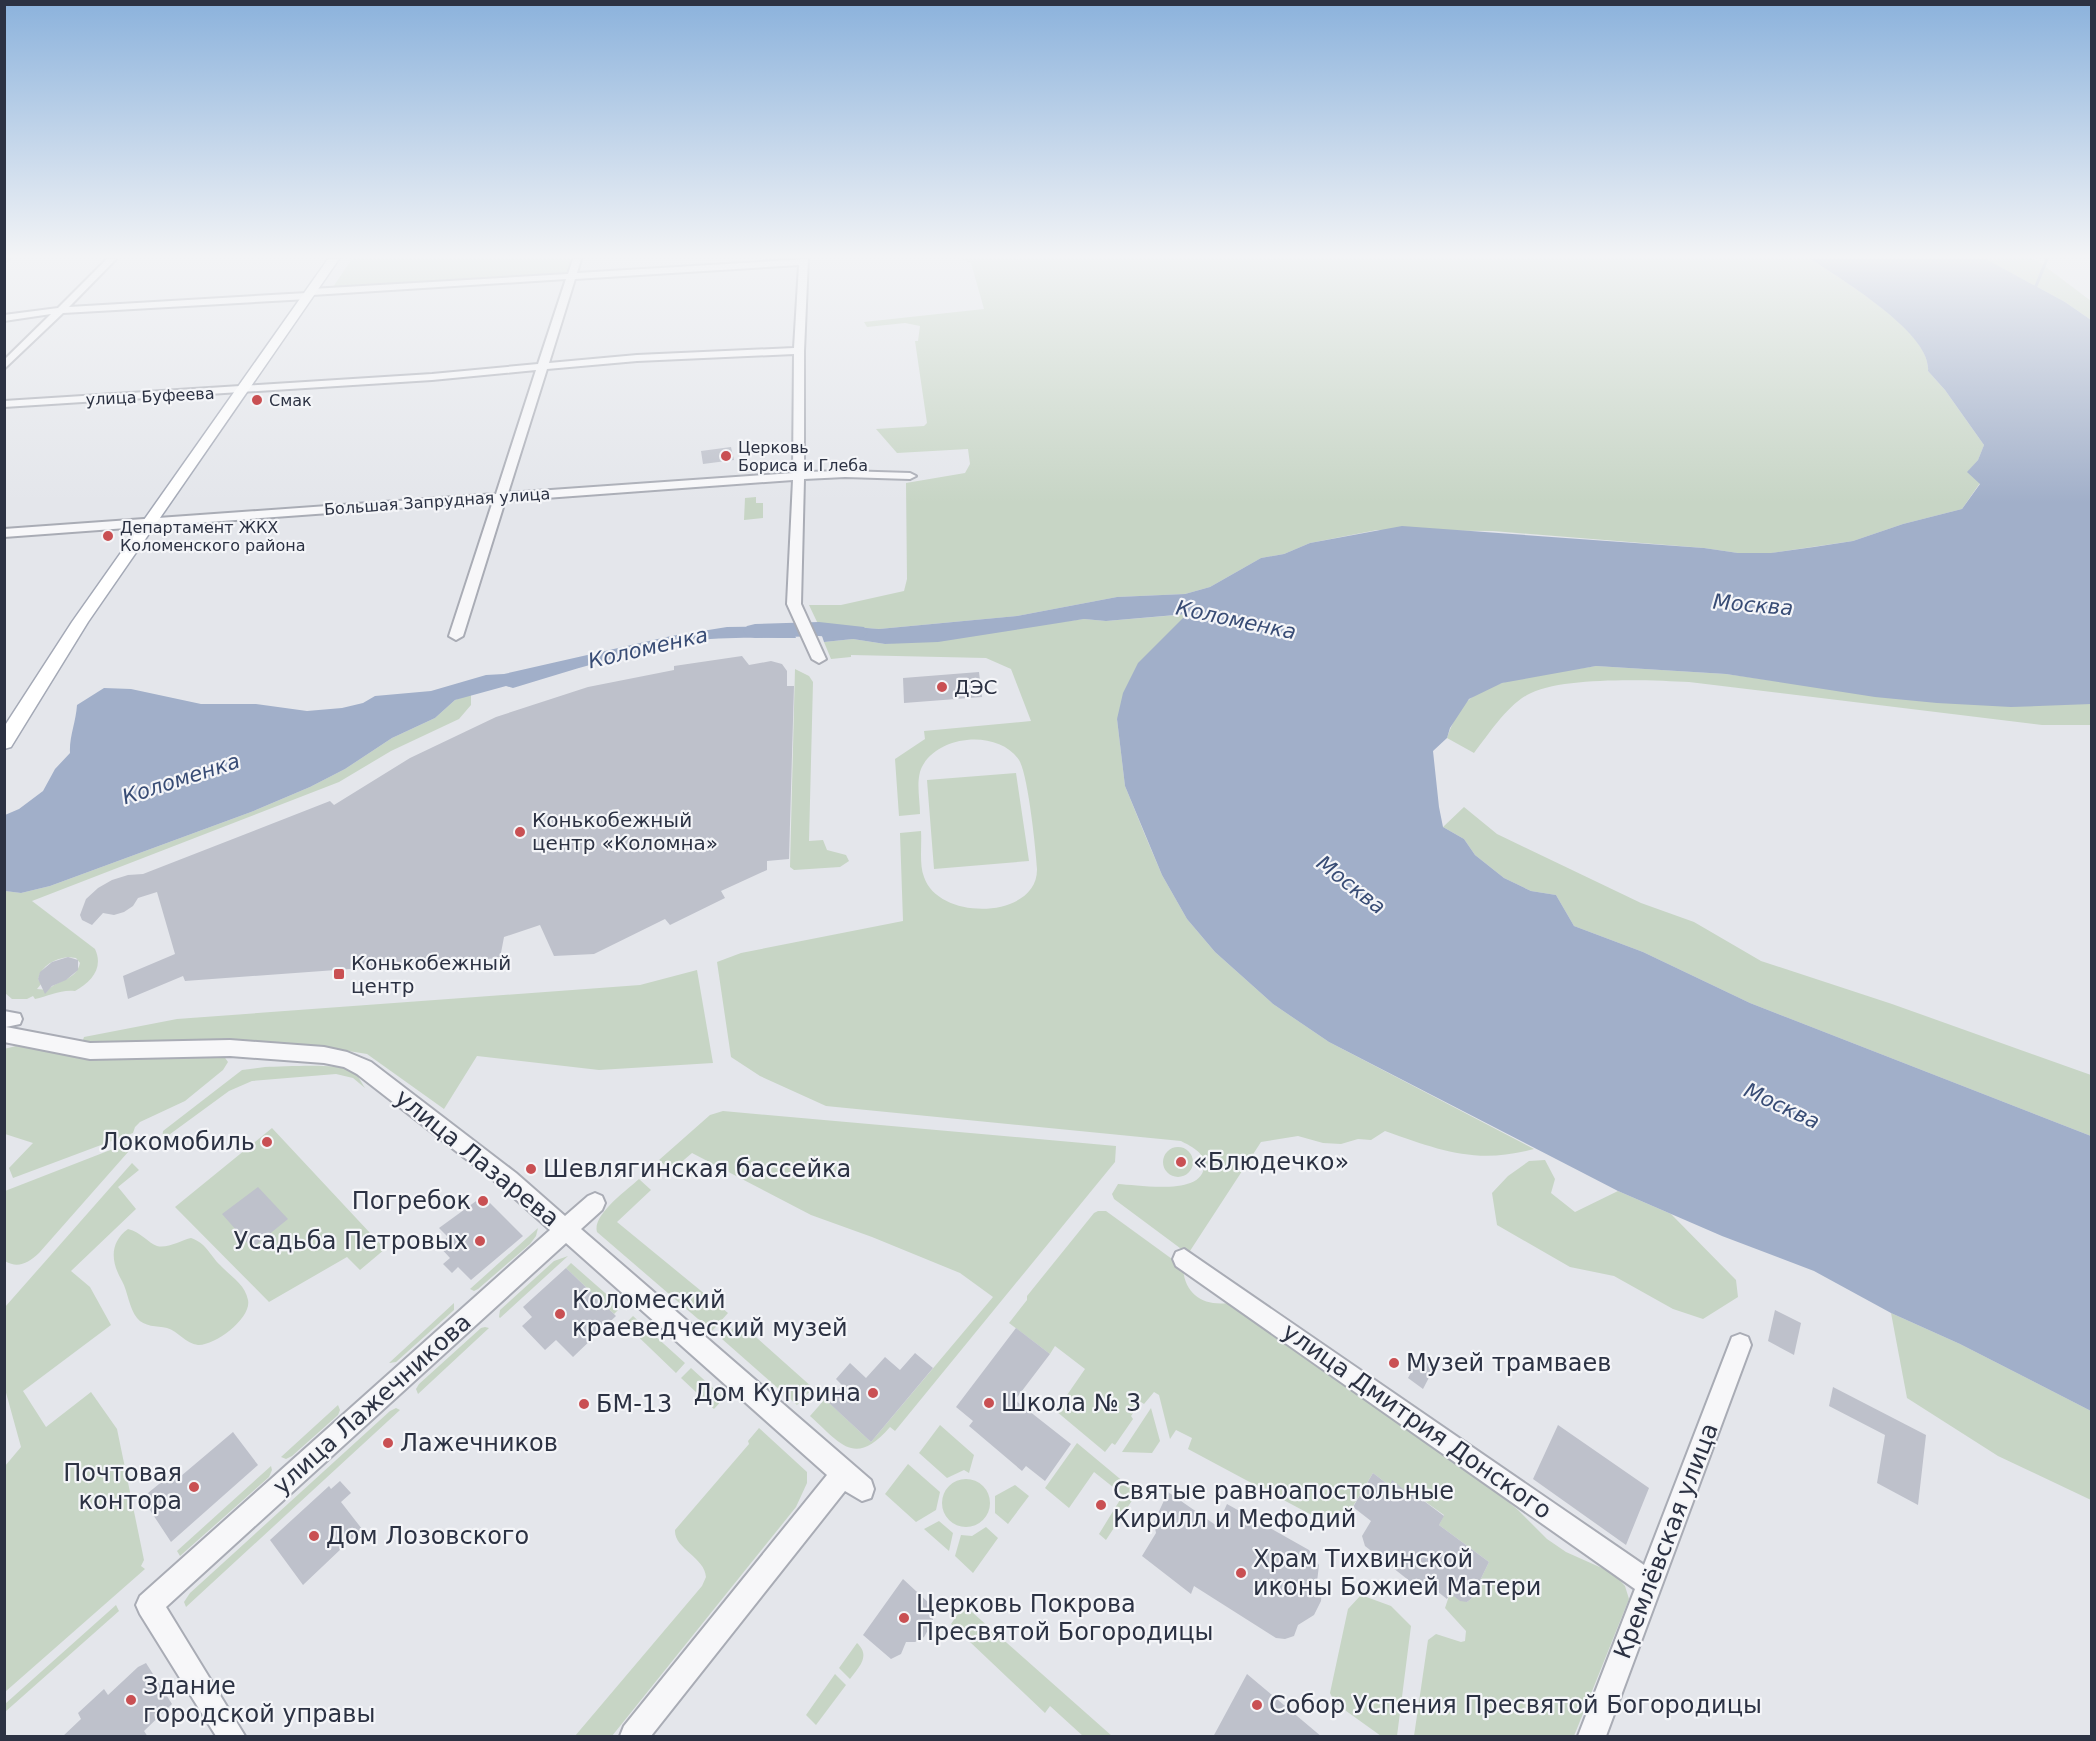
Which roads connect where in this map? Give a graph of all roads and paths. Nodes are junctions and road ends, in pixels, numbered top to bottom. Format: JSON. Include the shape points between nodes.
{"nodes":[{"id":1,"x":30,"y":340,"type":"edge"},
{"id":2,"x":277,"y":340,"type":"edge"},
{"id":3,"x":551,"y":340,"type":"edge"},
{"id":4,"x":800,"y":340,"type":"edge"},
{"id":5,"x":799,"y":351,"type":"junction"},
{"id":6,"x":4,"y":366,"type":"edge"},
{"id":7,"x":542,"y":368,"type":"junction"},
{"id":8,"x":243,"y":390,"type":"junction"},
{"id":9,"x":4,"y":404,"type":"edge"},
{"id":10,"x":798,"y":476,"type":"junction"},
{"id":11,"x":910,"y":476,"type":"dead end"},
{"id":12,"x":500,"y":497,"type":"junction"},
{"id":13,"x":150,"y":523,"type":"junction"},
{"id":14,"x":4,"y":533,"type":"edge"},
{"id":15,"x":456,"y":636,"type":"dead end"},
{"id":16,"x":64,"y":646,"type":"junction"},
{"id":17,"x":819,"y":659,"type":"dead end"},
{"id":18,"x":4,"y":718,"type":"edge"},
{"id":19,"x":4,"y":743,"type":"edge"},
{"id":20,"x":7,"y":1024,"type":"edge"},
{"id":21,"x":596,"y":1203,"type":"dead end"},
{"id":22,"x":566,"y":1230,"type":"junction"},
{"id":23,"x":1184,"y":1259,"type":"dead end"},
{"id":24,"x":1740,"y":1345,"type":"dead end"},
{"id":25,"x":1650,"y":1584,"type":"junction"},
{"id":26,"x":231,"y":1737,"type":"edge"},
{"id":27,"x":634,"y":1737,"type":"edge"},
{"id":28,"x":1592,"y":1737,"type":"edge"}],
"edges":[{"from":1,"to":6,"type":"street"},
{"from":2,"to":8,"type":"main road"},
{"from":3,"to":7,"type":"street"},
{"from":4,"to":5,"type":"street"},
{"from":5,"to":7,"type":"street","name":"улица Буфеева","via":[[637,358]]},
{"from":5,"to":10,"type":"street"},
{"from":7,"to":8,"type":"street","name":"улица Буфеева"},
{"from":7,"to":12,"type":"street"},
{"from":8,"to":9,"type":"street","name":"улица Буфеева"},
{"from":8,"to":13,"type":"main road"},
{"from":10,"to":11,"type":"street","name":"Большая Запрудная улица"},
{"from":10,"to":12,"type":"street","name":"Большая Запрудная улица"},
{"from":10,"to":17,"type":"street","via":[[794,604]]},
{"from":12,"to":13,"type":"street","name":"Большая Запрудная улица"},
{"from":12,"to":15,"type":"street"},
{"from":13,"to":14,"type":"street","name":"Большая Запрудная улица"},
{"from":13,"to":16,"type":"main road"},
{"from":16,"to":18,"type":"main road"},
{"from":16,"to":19,"type":"main road"},
{"from":20,"to":22,"type":"street","name":"улица Лазарева","via":[[90,1051],[230,1048],[346,1060],[373,1074],[509,1180]]},
{"from":21,"to":22,"type":"street","name":"улица Лажечникова"},
{"from":22,"to":26,"type":"street","name":"улица Лажечникова","via":[[150,1605]]},
{"from":22,"to":27,"type":"street","name":"улица Лазарева","via":[[853,1481]]},
{"from":23,"to":25,"type":"street","name":"улица Дмитрия Донского"},
{"from":24,"to":25,"type":"street","name":"Кремлёвская улица"},
{"from":25,"to":28,"type":"street","name":"Кремлёвская улица"}]}
